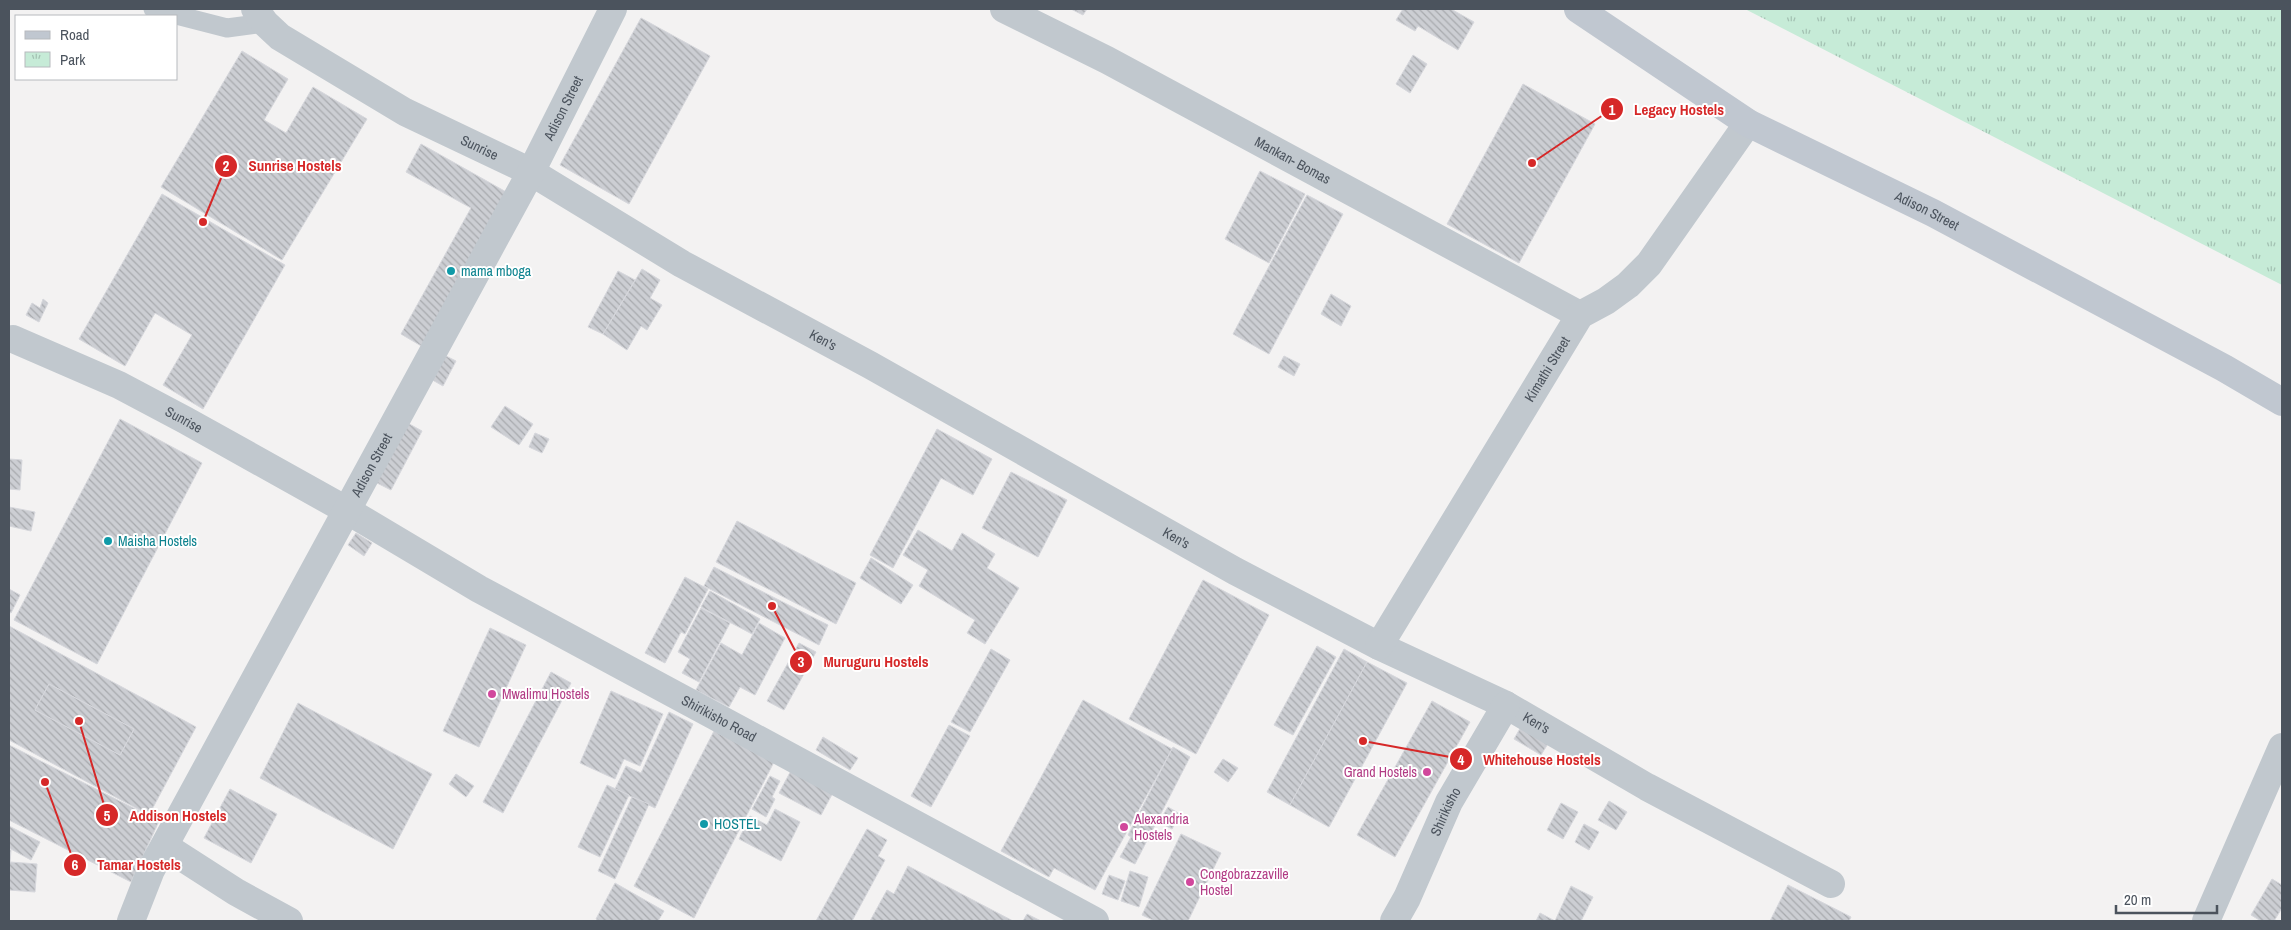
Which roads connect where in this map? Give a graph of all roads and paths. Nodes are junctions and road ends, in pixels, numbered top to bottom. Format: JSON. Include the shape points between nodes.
{"nodes":[{"id":1,"x":153,"y":9,"type":"edge"},
{"id":2,"x":613,"y":9,"type":"edge"},
{"id":3,"x":1004,"y":9,"type":"edge"},
{"id":4,"x":1578,"y":9,"type":"edge"},
{"id":5,"x":177,"y":15,"type":"edge"},
{"id":6,"x":178,"y":15,"type":"edge"},
{"id":7,"x":260,"y":16,"type":"edge"},
{"id":8,"x":1748,"y":123,"type":"junction"},
{"id":9,"x":531,"y":172,"type":"junction"},
{"id":10,"x":1580,"y":315,"type":"junction"},
{"id":11,"x":13,"y":339,"type":"dead end"},
{"id":12,"x":2282,"y":402,"type":"edge"},
{"id":13,"x":348,"y":511,"type":"junction"},
{"id":14,"x":1379,"y":646,"type":"junction"},
{"id":15,"x":1506,"y":705,"type":"junction"},
{"id":16,"x":2282,"y":747,"type":"edge"},
{"id":17,"x":166,"y":847,"type":"junction"},
{"id":18,"x":1831,"y":884,"type":"dead end"},
{"id":19,"x":131,"y":921,"type":"edge"},
{"id":20,"x":289,"y":921,"type":"edge"},
{"id":21,"x":1095,"y":921,"type":"edge"},
{"id":22,"x":1394,"y":921,"type":"edge"},
{"id":23,"x":2206,"y":921,"type":"edge"}],
"edges":[{"from":1,"to":5,"type":"lane"},
{"from":2,"to":9,"type":"street","name":"Adison Street"},
{"from":3,"to":10,"type":"street","name":"Mankan- Bomas","via":[[1107,60]]},
{"from":4,"to":8,"type":"street","name":"Adison Street"},
{"from":6,"to":7,"type":"lane","via":[[228,28]]},
{"from":7,"to":9,"type":"street","name":"Sunrise","via":[[280,37],[405,112]]},
{"from":8,"to":10,"type":"street","via":[[1650,264],[1628,285]]},
{"from":8,"to":12,"type":"street","name":"Adison Street","via":[[1933,213]]},
{"from":9,"to":13,"type":"street","name":"Adison Street"},
{"from":9,"to":14,"type":"street","name":"Ken's","via":[[682,264],[870,364],[1235,571]]},
{"from":10,"to":14,"type":"street","name":"Kimathi Street"},
{"from":11,"to":13,"type":"street","name":"Sunrise","via":[[119,385]]},
{"from":13,"to":17,"type":"street","name":"Adison Street"},
{"from":13,"to":21,"type":"street","name":"Shirikisho Road","via":[[479,589]]},
{"from":14,"to":15,"type":"street","name":"Ken's"},
{"from":15,"to":18,"type":"street","name":"Ken's","via":[[1647,786]]},
{"from":15,"to":22,"type":"street","name":"Shirikisho","via":[[1449,802]]},
{"from":16,"to":23,"type":"street"},
{"from":17,"to":19,"type":"street","name":"Adison Street","via":[[152,870]]},
{"from":17,"to":20,"type":"street"}]}
